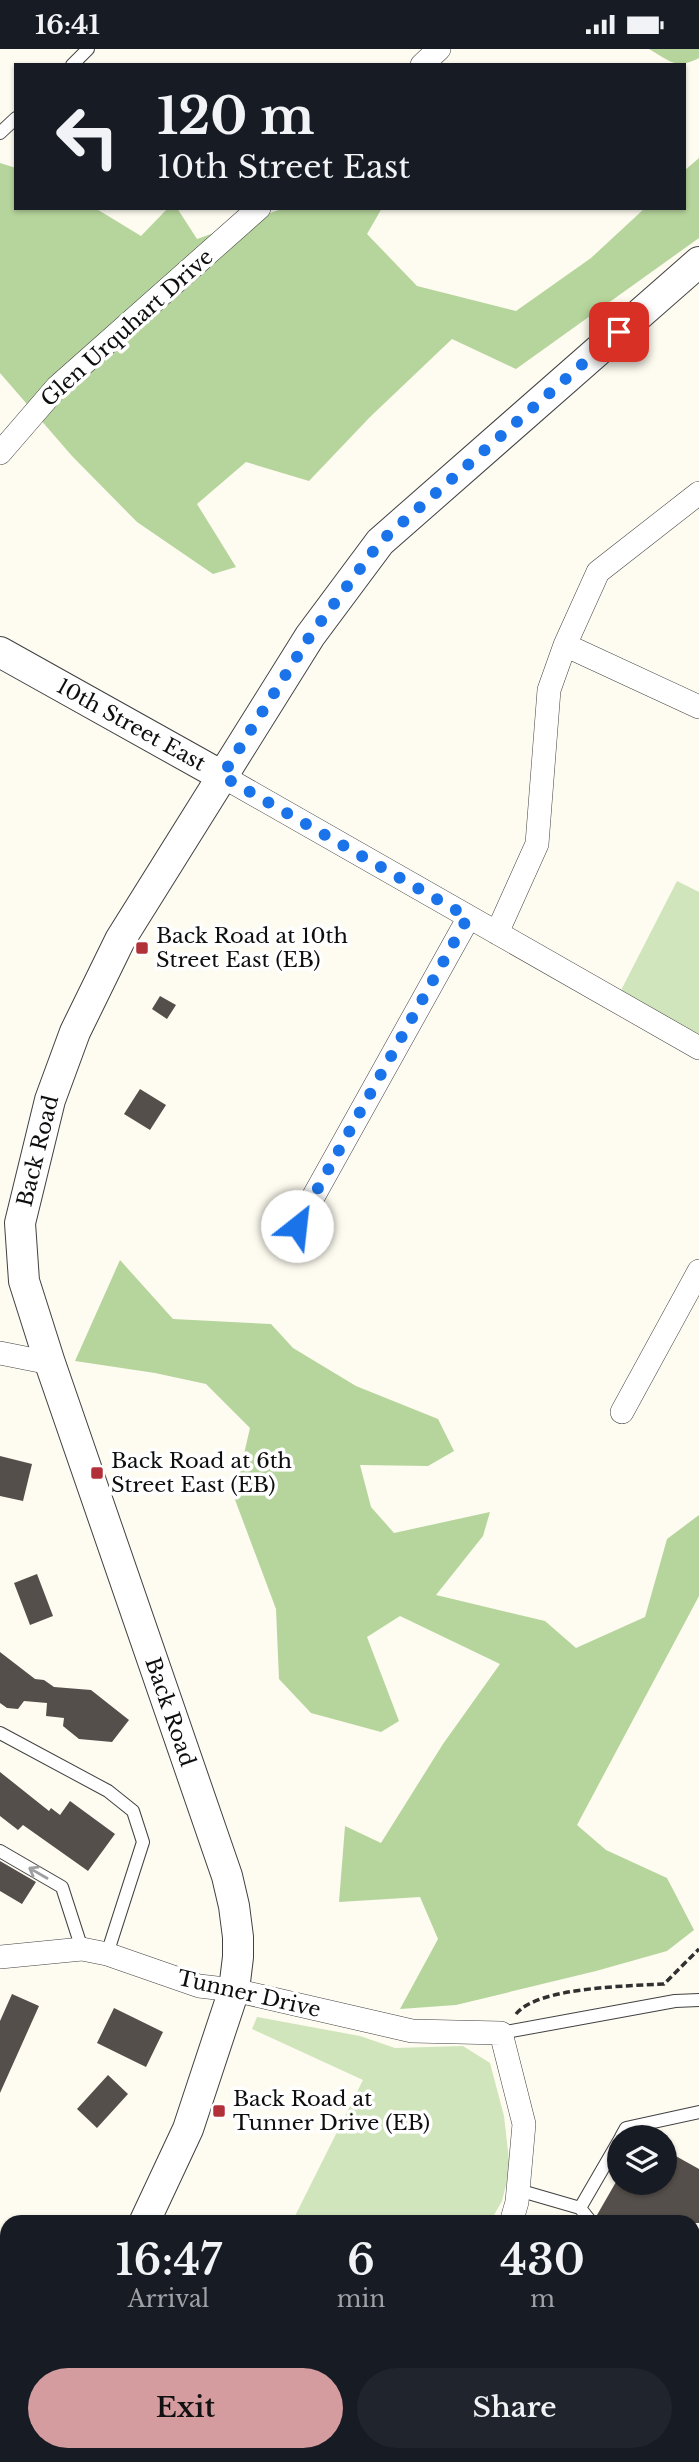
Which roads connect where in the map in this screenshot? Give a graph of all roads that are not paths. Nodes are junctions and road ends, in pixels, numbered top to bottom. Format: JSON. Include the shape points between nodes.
{"nodes":[{"id":1,"x":88,"y":49,"type":"edge"},
{"id":2,"x":439,"y":49,"type":"edge"},
{"id":3,"x":74,"y":63,"type":"edge"},
{"id":4,"x":424,"y":63,"type":"edge"},
{"id":5,"x":14,"y":120,"type":"edge"},
{"id":6,"x":0,"y":133,"type":"edge"},
{"id":7,"x":257,"y":210,"type":"edge"},
{"id":8,"x":699,"y":262,"type":"edge"},
{"id":9,"x":0,"y":453,"type":"edge"},
{"id":10,"x":699,"y":493,"type":"edge"},
{"id":11,"x":565,"y":645,"type":"junction"},
{"id":12,"x":0,"y":652,"type":"edge"},
{"id":13,"x":699,"y":707,"type":"edge"},
{"id":14,"x":222,"y":776,"type":"junction"},
{"id":15,"x":468,"y":917,"type":"junction"},
{"id":16,"x":497,"y":933,"type":"junction"},
{"id":17,"x":699,"y":1048,"type":"edge"},
{"id":18,"x":297,"y":1226,"type":"dead end"},
{"id":19,"x":699,"y":1271,"type":"edge"},
{"id":20,"x":0,"y":1353,"type":"edge"},
{"id":21,"x":50,"y":1363,"type":"junction"},
{"id":22,"x":622,"y":1412,"type":"dead end"},
{"id":23,"x":0,"y":1733,"type":"edge"},
{"id":24,"x":0,"y":1851,"type":"edge"},
{"id":25,"x":82,"y":1949,"type":"junction"},
{"id":26,"x":107,"y":1954,"type":"junction"},
{"id":27,"x":0,"y":1957,"type":"edge"},
{"id":28,"x":233,"y":1990,"type":"junction"},
{"id":29,"x":699,"y":2000,"type":"edge"},
{"id":30,"x":501,"y":2033,"type":"junction"},
{"id":31,"x":699,"y":2112,"type":"edge"},
{"id":32,"x":640,"y":2125,"type":"edge"},
{"id":33,"x":607,"y":2161,"type":"edge"},
{"id":34,"x":518,"y":2190,"type":"junction"},
{"id":35,"x":580,"y":2208,"type":"junction"},
{"id":36,"x":148,"y":2215,"type":"edge"},
{"id":37,"x":513,"y":2215,"type":"edge"},
{"id":38,"x":586,"y":2215,"type":"edge"}],
"edges":[{"from":1,"to":3,"type":"lane"},
{"from":2,"to":4,"type":"street"},
{"from":5,"to":6,"type":"lane"},
{"from":7,"to":9,"type":"street","name":"Glen Urquhart Drive","via":[[57,387]]},
{"from":8,"to":14,"type":"street","name":"Back Road","via":[[380,542],[310,636]]},
{"from":10,"to":11,"type":"street","via":[[598,572]]},
{"from":11,"to":13,"type":"street"},
{"from":11,"to":16,"type":"street","via":[[549,690],[537,844]]},
{"from":12,"to":14,"type":"street","name":"10th Street East"},
{"from":14,"to":15,"type":"street","name":"10th Street East"},
{"from":14,"to":21,"type":"street","name":"Back Road","via":[[120,940],[75,1032],[50,1100],[20,1223],[24,1281]]},
{"from":15,"to":16,"type":"street","name":"10th Street East"},
{"from":15,"to":18,"type":"street"},
{"from":16,"to":17,"type":"street","name":"10th Street East"},
{"from":19,"to":22,"type":"street"},
{"from":20,"to":21,"type":"street"},
{"from":21,"to":28,"type":"street","name":"Back Road","via":[[227,1877],[238,1937]]},
{"from":23,"to":26,"type":"lane","via":[[108,1791],[133,1811],[142,1842]]},
{"from":25,"to":24,"type":"lane","one_way":true,"via":[[62,1887]]},
{"from":25,"to":26,"type":"street","name":"Tunner Drive"},
{"from":25,"to":27,"type":"street","name":"Tunner Drive"},
{"from":26,"to":28,"type":"street","name":"Tunner Drive","via":[[199,1986]]},
{"from":28,"to":30,"type":"street","name":"Tunner Drive","via":[[412,2031]]},
{"from":28,"to":36,"type":"street","name":"Back Road","via":[[188,2129]]},
{"from":29,"to":30,"type":"lane"},
{"from":30,"to":34,"type":"street","via":[[524,2124]]},
{"from":31,"to":32,"type":"lane"},
{"from":33,"to":35,"type":"lane"},
{"from":34,"to":35,"type":"lane"},
{"from":34,"to":37,"type":"street"},
{"from":35,"to":38,"type":"lane"}]}
